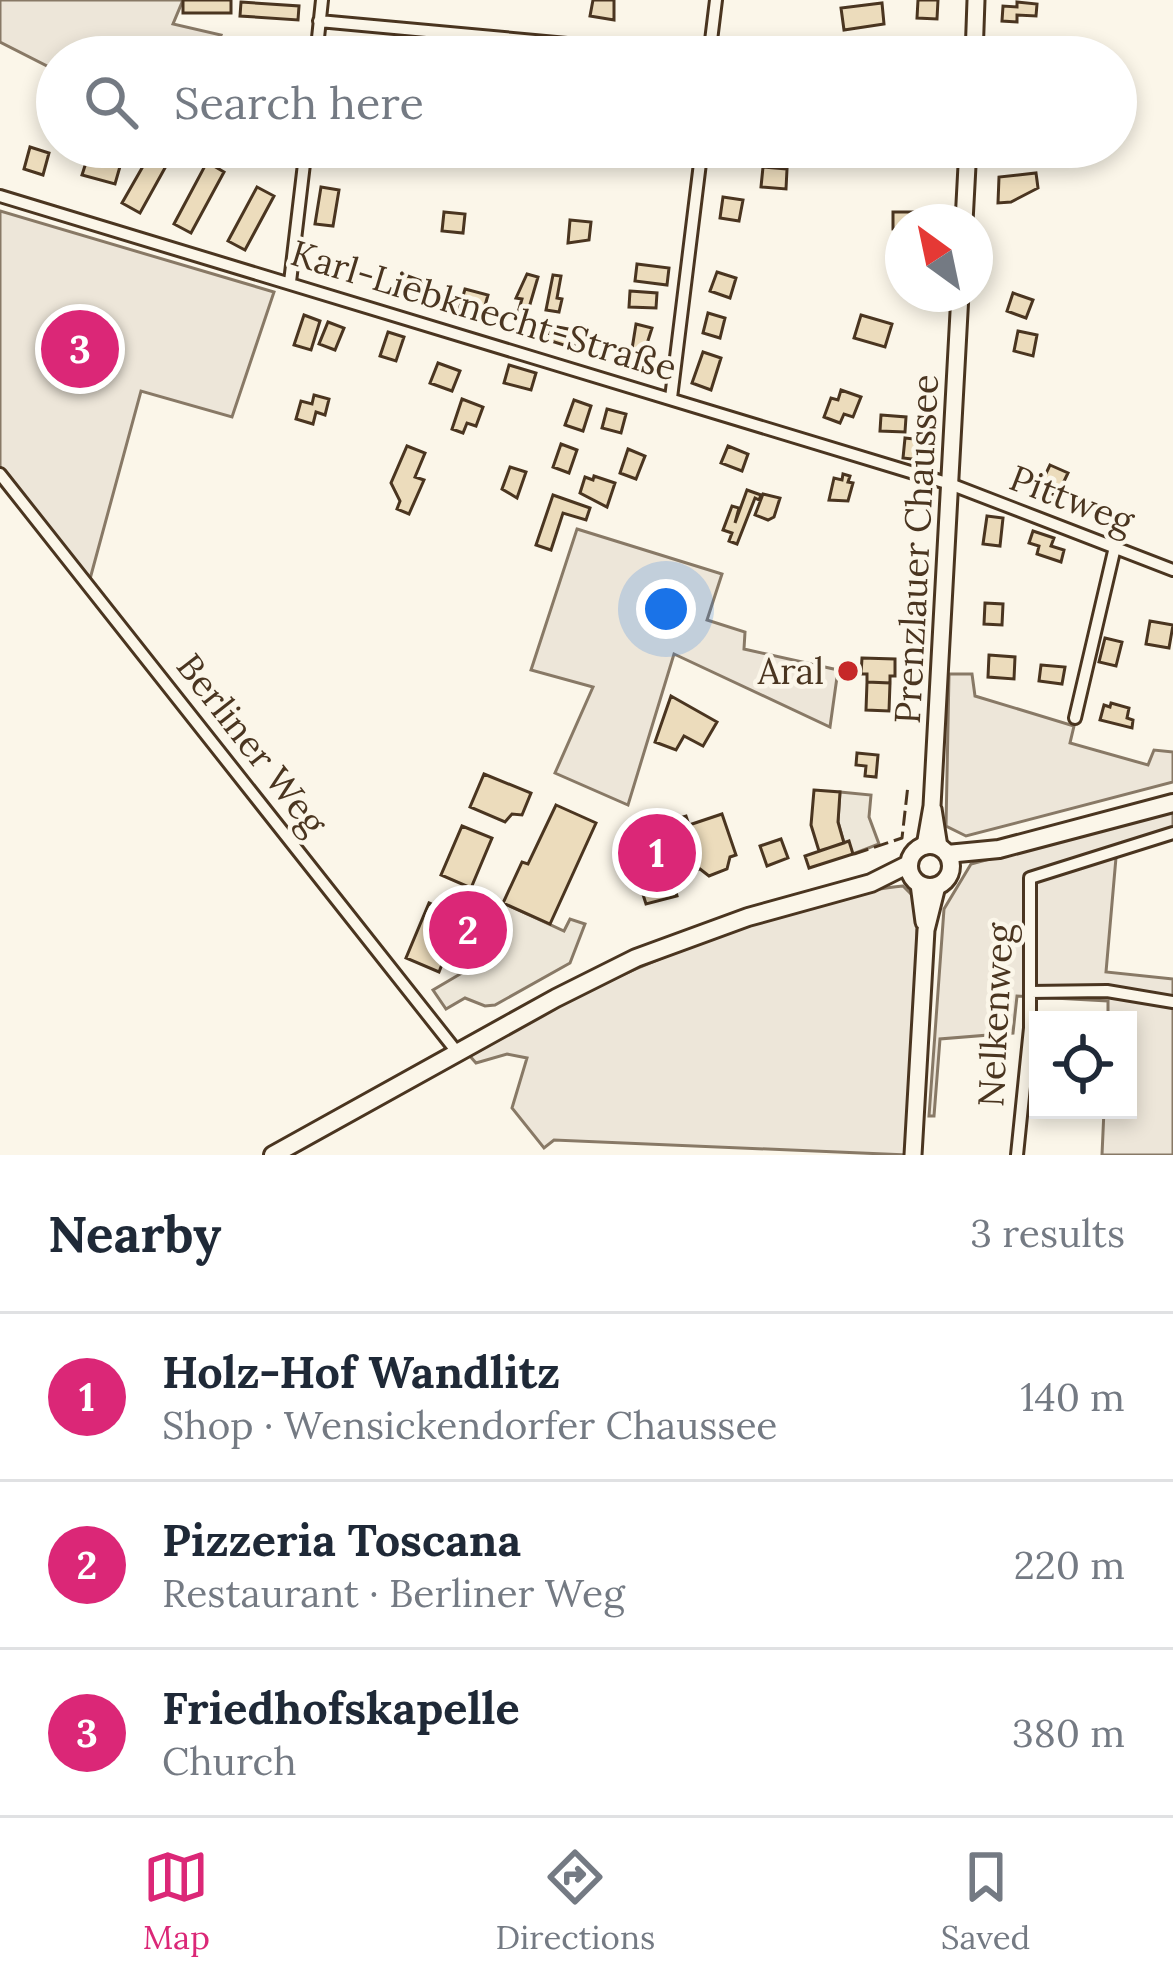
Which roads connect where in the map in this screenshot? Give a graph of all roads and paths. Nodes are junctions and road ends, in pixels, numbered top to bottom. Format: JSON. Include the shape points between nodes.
{"nodes":[{"id":1,"x":322,"y":0,"type":"edge"},
{"id":2,"x":716,"y":0,"type":"edge"},
{"id":3,"x":976,"y":0,"type":"edge"},
{"id":4,"x":320,"y":21,"type":"junction"},
{"id":5,"x":318,"y":36,"type":"edge"},
{"id":6,"x":482,"y":36,"type":"edge"},
{"id":7,"x":712,"y":36,"type":"edge"},
{"id":8,"x":975,"y":36,"type":"edge"},
{"id":9,"x":304,"y":168,"type":"edge"},
{"id":10,"x":699,"y":168,"type":"edge"},
{"id":11,"x":967,"y":168,"type":"edge"},
{"id":12,"x":0,"y":196,"type":"edge"},
{"id":13,"x":965,"y":204,"type":"edge"},
{"id":14,"x":290,"y":283,"type":"junction"},
{"id":15,"x":959,"y":312,"type":"edge"},
{"id":16,"x":671,"y":398,"type":"junction"},
{"id":17,"x":0,"y":474,"type":"edge"},
{"id":18,"x":950,"y":484,"type":"junction"},
{"id":19,"x":1114,"y":547,"type":"junction"},
{"id":20,"x":1173,"y":570,"type":"edge"},
{"id":21,"x":1075,"y":718,"type":"dead end"},
{"id":22,"x":1173,"y":803,"type":"edge"},
{"id":23,"x":1173,"y":832,"type":"edge"},
{"id":24,"x":941,"y":854,"type":"junction"},
{"id":25,"x":920,"y":878,"type":"junction"},
{"id":26,"x":1030,"y":992,"type":"junction"},
{"id":27,"x":1173,"y":1002,"type":"edge"},
{"id":28,"x":458,"y":1052,"type":"junction"},
{"id":29,"x":273,"y":1155,"type":"edge"},
{"id":30,"x":913,"y":1155,"type":"edge"},
{"id":31,"x":1017,"y":1155,"type":"edge"}],
"edges":[{"from":1,"to":4,"type":"street"},
{"from":2,"to":7,"type":"street"},
{"from":3,"to":8,"type":"main road"},
{"from":4,"to":5,"type":"street"},
{"from":4,"to":6,"type":"street"},
{"from":9,"to":14,"type":"street"},
{"from":10,"to":16,"type":"street"},
{"from":11,"to":13,"type":"main road"},
{"from":12,"to":14,"type":"street","name":"Karl-Liebknecht-Straße"},
{"from":14,"to":16,"type":"street","name":"Karl-Liebknecht-Straße"},
{"from":15,"to":18,"type":"main road","name":"Prenzlauer Chaussee"},
{"from":16,"to":18,"type":"street","name":"Karl-Liebknecht-Straße"},
{"from":17,"to":28,"type":"street","name":"Berliner Weg"},
{"from":18,"to":19,"type":"street","name":"Pittweg"},
{"from":18,"to":24,"type":"main road","name":"Prenzlauer Chaussee","via":[[932,806]]},
{"from":19,"to":20,"type":"street","name":"Pittweg"},
{"from":19,"to":21,"type":"street"},
{"from":22,"to":24,"type":"main road","via":[[999,849]]},
{"from":23,"to":26,"type":"street","name":"Nelkenweg","via":[[1030,878]]},
{"from":24,"to":25,"type":"main road"},
{"from":24,"to":25,"type":"main road","via":[[914,852]]},
{"from":25,"to":28,"type":"main road","via":[[748,917],[636,958]]},
{"from":25,"to":30,"type":"main road","via":[[926,930]]},
{"from":26,"to":27,"type":"street"},
{"from":26,"to":31,"type":"street","name":"Nelkenweg"},
{"from":28,"to":29,"type":"main road"}]}
